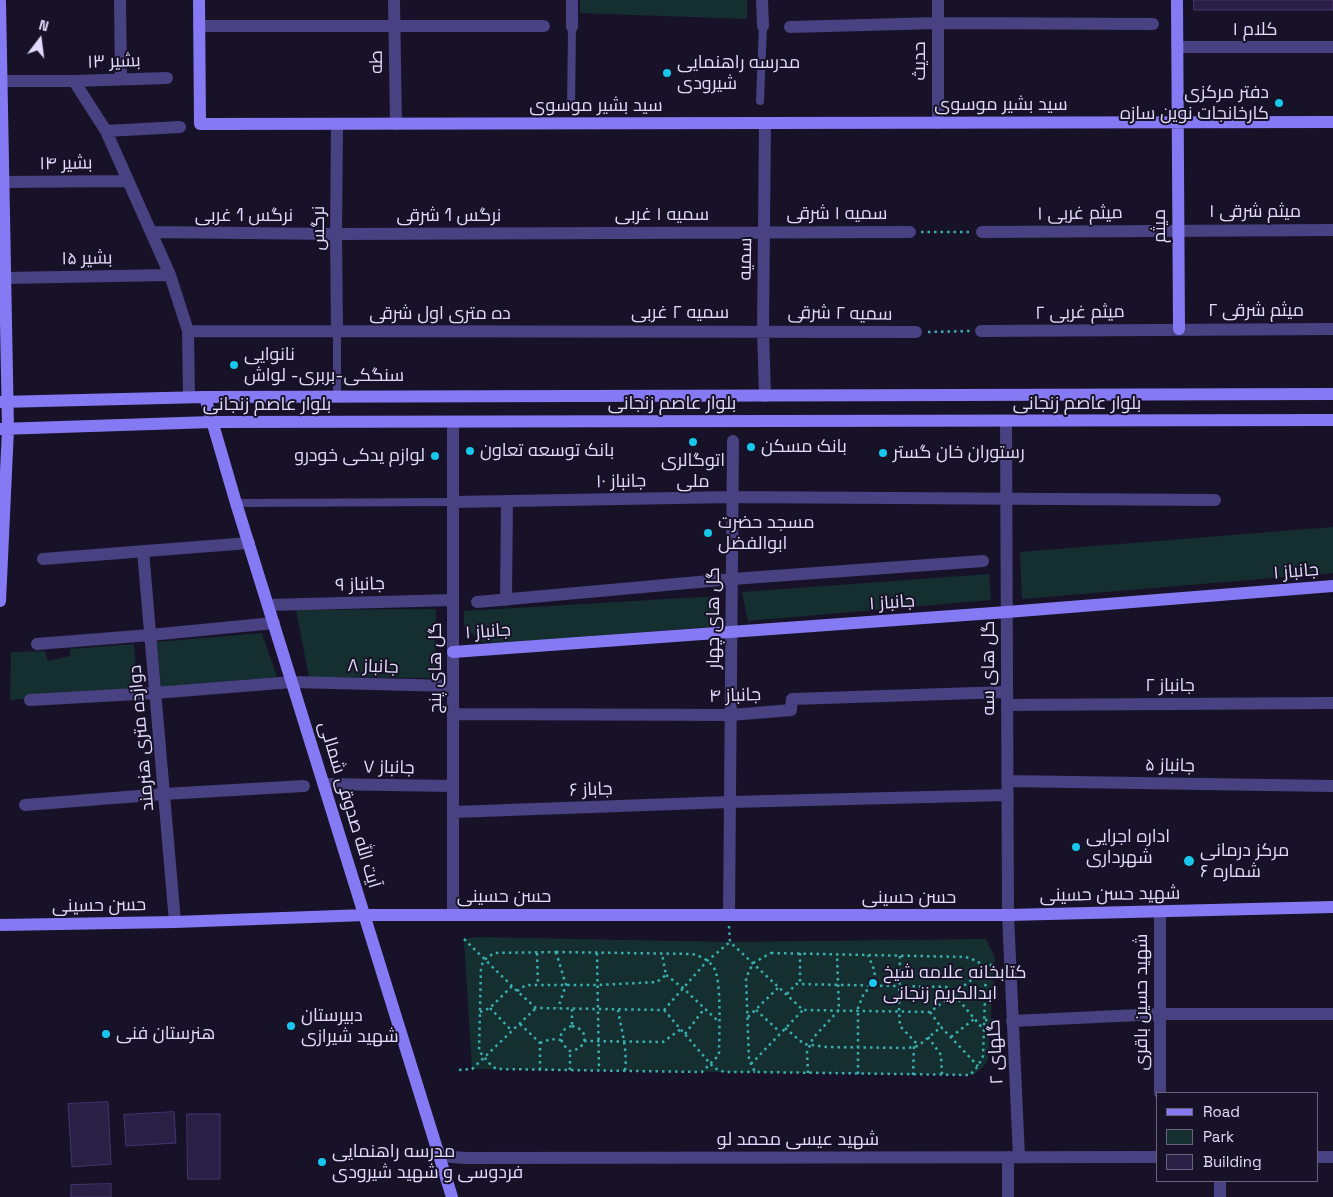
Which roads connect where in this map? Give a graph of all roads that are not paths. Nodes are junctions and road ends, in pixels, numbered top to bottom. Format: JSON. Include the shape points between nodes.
{"nodes":[{"id":1,"x":120,"y":0,"type":"edge"},
{"id":2,"x":199,"y":0,"type":"edge"},
{"id":3,"x":394,"y":0,"type":"edge"},
{"id":4,"x":572,"y":0,"type":"edge"},
{"id":5,"x":762,"y":0,"type":"edge"},
{"id":6,"x":938,"y":0,"type":"edge"},
{"id":7,"x":1177,"y":0,"type":"edge"},
{"id":8,"x":0,"y":2,"type":"edge"},
{"id":9,"x":938,"y":23,"type":"junction"},
{"id":10,"x":1153,"y":24,"type":"dead end"},
{"id":11,"x":199,"y":26,"type":"junction"},
{"id":12,"x":395,"y":26,"type":"junction"},
{"id":13,"x":544,"y":26,"type":"dead end"},
{"id":14,"x":763,"y":26,"type":"joint"},
{"id":15,"x":572,"y":27,"type":"joint"},
{"id":16,"x":790,"y":27,"type":"dead end"},
{"id":17,"x":1178,"y":47,"type":"junction"},
{"id":18,"x":1333,"y":47,"type":"edge"},
{"id":19,"x":167,"y":78,"type":"dead end"},
{"id":20,"x":120,"y":79,"type":"junction"},
{"id":21,"x":2,"y":81,"type":"junction"},
{"id":22,"x":74,"y":81,"type":"junction"},
{"id":23,"x":760,"y":102,"type":"dead end"},
{"id":24,"x":571,"y":108,"type":"dead end"},
{"id":25,"x":1177,"y":122,"type":"junction"},
{"id":26,"x":1333,"y":122,"type":"edge"},
{"id":27,"x":764,"y":123,"type":"junction"},
{"id":28,"x":938,"y":123,"type":"junction"},
{"id":29,"x":337,"y":124,"type":"junction"},
{"id":30,"x":396,"y":124,"type":"junction"},
{"id":31,"x":180,"y":127,"type":"dead end"},
{"id":32,"x":106,"y":131,"type":"junction"},
{"id":33,"x":128,"y":180,"type":"junction"},
{"id":34,"x":4,"y":182,"type":"junction"},
{"id":35,"x":1178,"y":230,"type":"junction"},
{"id":36,"x":1333,"y":230,"type":"edge"},
{"id":37,"x":151,"y":232,"type":"junction"},
{"id":38,"x":764,"y":232,"type":"junction"},
{"id":39,"x":910,"y":232,"type":"road end"},
{"id":40,"x":982,"y":232,"type":"road end"},
{"id":41,"x":562,"y":233,"type":"joint"},
{"id":42,"x":336,"y":234,"type":"junction"},
{"id":43,"x":170,"y":275,"type":"junction"},
{"id":44,"x":6,"y":278,"type":"junction"},
{"id":45,"x":1179,"y":329,"type":"junction"},
{"id":46,"x":1333,"y":329,"type":"edge"},
{"id":47,"x":763,"y":330,"type":"junction"},
{"id":48,"x":188,"y":331,"type":"junction"},
{"id":49,"x":542,"y":331,"type":"joint"},
{"id":50,"x":981,"y":331,"type":"road end"},
{"id":51,"x":337,"y":332,"type":"junction"},
{"id":52,"x":916,"y":332,"type":"road end"},
{"id":53,"x":1333,"y":394,"type":"edge"},
{"id":54,"x":337,"y":396,"type":"junction"},
{"id":55,"x":765,"y":396,"type":"junction"},
{"id":56,"x":189,"y":397,"type":"junction"},
{"id":57,"x":205,"y":397,"type":"junction"},
{"id":58,"x":6,"y":402,"type":"edge"},
{"id":59,"x":1333,"y":420,"type":"edge"},
{"id":60,"x":1006,"y":421,"type":"junction"},
{"id":61,"x":212,"y":422,"type":"junction"},
{"id":62,"x":453,"y":422,"type":"junction"},
{"id":63,"x":6,"y":429,"type":"edge"},
{"id":64,"x":733,"y":441,"type":"dead end"},
{"id":65,"x":732,"y":497,"type":"junction"},
{"id":66,"x":1006,"y":498,"type":"junction"},
{"id":67,"x":1215,"y":500,"type":"dead end"},
{"id":68,"x":508,"y":501,"type":"junction"},
{"id":69,"x":453,"y":502,"type":"junction"},
{"id":70,"x":236,"y":503,"type":"junction"},
{"id":71,"x":249,"y":543,"type":"junction"},
{"id":72,"x":143,"y":551,"type":"junction"},
{"id":73,"x":43,"y":559,"type":"dead end"},
{"id":74,"x":983,"y":561,"type":"dead end"},
{"id":75,"x":732,"y":579,"type":"junction"},
{"id":76,"x":1333,"y":586,"type":"edge"},
{"id":77,"x":453,"y":600,"type":"junction"},
{"id":78,"x":506,"y":600,"type":"junction"},
{"id":79,"x":0,"y":601,"type":"edge"},
{"id":80,"x":477,"y":602,"type":"dead end"},
{"id":81,"x":268,"y":605,"type":"junction"},
{"id":82,"x":1006,"y":612,"type":"junction"},
{"id":83,"x":274,"y":623,"type":"junction"},
{"id":84,"x":731,"y":632,"type":"junction"},
{"id":85,"x":150,"y":635,"type":"junction"},
{"id":86,"x":37,"y":644,"type":"dead end"},
{"id":87,"x":453,"y":652,"type":"junction"},
{"id":88,"x":292,"y":682,"type":"junction"},
{"id":89,"x":453,"y":686,"type":"junction"},
{"id":90,"x":155,"y":693,"type":"junction"},
{"id":91,"x":1007,"y":698,"type":"junction"},
{"id":92,"x":30,"y":700,"type":"dead end"},
{"id":93,"x":1333,"y":703,"type":"edge"},
{"id":94,"x":453,"y":714,"type":"junction"},
{"id":95,"x":731,"y":715,"type":"junction"},
{"id":96,"x":1007,"y":781,"type":"junction"},
{"id":97,"x":324,"y":784,"type":"junction"},
{"id":98,"x":304,"y":786,"type":"dead end"},
{"id":99,"x":453,"y":786,"type":"junction"},
{"id":100,"x":1333,"y":786,"type":"edge"},
{"id":101,"x":164,"y":794,"type":"junction"},
{"id":102,"x":1008,"y":795,"type":"junction"},
{"id":103,"x":730,"y":802,"type":"junction"},
{"id":104,"x":25,"y":804,"type":"dead end"},
{"id":105,"x":453,"y":812,"type":"junction"},
{"id":106,"x":1333,"y":907,"type":"edge"},
{"id":107,"x":1160,"y":911,"type":"junction"},
{"id":108,"x":453,"y":914,"type":"junction"},
{"id":109,"x":729,"y":914,"type":"junction"},
{"id":110,"x":364,"y":915,"type":"junction"},
{"id":111,"x":1008,"y":915,"type":"junction"},
{"id":112,"x":175,"y":922,"type":"junction"},
{"id":113,"x":0,"y":925,"type":"edge"},
{"id":114,"x":1160,"y":1014,"type":"junction"},
{"id":115,"x":1333,"y":1014,"type":"edge"},
{"id":116,"x":1012,"y":1021,"type":"junction"},
{"id":117,"x":1160,"y":1092,"type":"edge"},
{"id":118,"x":440,"y":1156,"type":"junction"},
{"id":119,"x":1014,"y":1157,"type":"junction"},
{"id":120,"x":1156,"y":1157,"type":"edge"},
{"id":121,"x":1318,"y":1157,"type":"edge"},
{"id":122,"x":1333,"y":1157,"type":"edge"},
{"id":123,"x":1220,"y":1182,"type":"edge"},
{"id":124,"x":452,"y":1197,"type":"edge"},
{"id":125,"x":1008,"y":1197,"type":"edge"},
{"id":126,"x":1220,"y":1197,"type":"edge"}],
"edges":[{"from":1,"to":20,"type":"street"},
{"from":2,"to":11,"type":"main road","name":"سید بشیر موسوی"},
{"from":3,"to":12,"type":"street","name":"طه"},
{"from":4,"to":15,"type":"street"},
{"from":5,"to":14,"type":"street"},
{"from":6,"to":9,"type":"street","name":"حدیث"},
{"from":7,"to":17,"type":"main road"},
{"from":8,"to":21,"type":"main road"},
{"from":9,"to":10,"type":"street"},
{"from":9,"to":16,"type":"street"},
{"from":9,"to":28,"type":"street","name":"حدیث"},
{"from":11,"to":12,"type":"street"},
{"from":11,"to":29,"type":"main road","name":"سید بشیر موسوی","via":[[200,124]]},
{"from":12,"to":13,"type":"street"},
{"from":12,"to":30,"type":"street","name":"طه"},
{"from":14,"to":23,"type":"lane"},
{"from":15,"to":24,"type":"lane"},
{"from":17,"to":18,"type":"street","name":"کلام ۱"},
{"from":17,"to":25,"type":"main road"},
{"from":19,"to":20,"type":"street","name":"بشیر ۱۳"},
{"from":20,"to":22,"type":"street","name":"بشیر ۱۳"},
{"from":21,"to":22,"type":"street","name":"بشیر ۱۳"},
{"from":21,"to":34,"type":"main road"},
{"from":22,"to":32,"type":"street"},
{"from":25,"to":26,"type":"main road","name":"سید بشیر موسوی"},
{"from":25,"to":28,"type":"main road","name":"سید بشیر موسوی"},
{"from":25,"to":35,"type":"main road","name":"میثم"},
{"from":27,"to":28,"type":"main road","name":"سید بشیر موسوی"},
{"from":27,"to":30,"type":"main road","name":"سید بشیر موسوی"},
{"from":27,"to":38,"type":"street","name":"سمیه"},
{"from":29,"to":30,"type":"main road","name":"سید بشیر موسوی"},
{"from":29,"to":42,"type":"street","name":"نرگس"},
{"from":31,"to":32,"type":"street"},
{"from":32,"to":33,"type":"street"},
{"from":33,"to":34,"type":"street","name":"بشیر ۱۴"},
{"from":33,"to":37,"type":"street"},
{"from":34,"to":44,"type":"main road"},
{"from":35,"to":36,"type":"street","name":"میثم شرقی ۱"},
{"from":35,"to":40,"type":"street","name":"میثم غربی ۱"},
{"from":35,"to":45,"type":"main road","name":"میثم"},
{"from":37,"to":42,"type":"street","name":"نرگس 1 غربی"},
{"from":37,"to":43,"type":"street"},
{"from":38,"to":39,"type":"street","name":"سمیه ۱ شرقی"},
{"from":38,"to":41,"type":"street","name":"سمیه ۱ غربی"},
{"from":38,"to":47,"type":"street","name":"سمیه"},
{"from":41,"to":42,"type":"street","name":"نرگس 1 شرقی"},
{"from":42,"to":51,"type":"street","name":"نرگس"},
{"from":43,"to":44,"type":"street","name":"بشیر ۱۵"},
{"from":43,"to":48,"type":"street"},
{"from":44,"to":58,"type":"main road"},
{"from":45,"to":46,"type":"street","name":"میثم شرقی ۲"},
{"from":45,"to":50,"type":"street","name":"میثم غربی ۲"},
{"from":47,"to":49,"type":"street","name":"سمیه ۲ غربی"},
{"from":47,"to":52,"type":"street","name":"سمیه ۲ شرقی"},
{"from":47,"to":55,"type":"street","name":"سمیه"},
{"from":48,"to":51,"type":"street","name":"ده متری اول شرقی"},
{"from":48,"to":56,"type":"street"},
{"from":49,"to":51,"type":"street","name":"ده متری اول شرقی"},
{"from":51,"to":54,"type":"lane"},
{"from":53,"to":55,"type":"main road","name":"بلوار عاصم زنجانی"},
{"from":54,"to":55,"type":"main road","name":"بلوار عاصم زنجانی"},
{"from":54,"to":57,"type":"main road","name":"بلوار عاصم زنجانی"},
{"from":56,"to":57,"type":"main road","name":"بلوار عاصم زنجانی"},
{"from":56,"to":58,"type":"main road","name":"بلوار عاصم زنجانی"},
{"from":57,"to":61,"type":"main road","name":"آیت الله صدوقی شمالی"},
{"from":58,"to":63,"type":"main road"},
{"from":59,"to":60,"type":"main road","name":"بلوار عاصم زنجانی"},
{"from":60,"to":62,"type":"main road","name":"بلوار عاصم زنجانی"},
{"from":60,"to":66,"type":"street","name":"گل های سه"},
{"from":61,"to":62,"type":"main road","name":"بلوار عاصم زنجانی"},
{"from":61,"to":63,"type":"main road","name":"بلوار عاصم زنجانی"},
{"from":61,"to":70,"type":"main road","name":"آیت الله صدوقی شمالی"},
{"from":62,"to":69,"type":"street","name":"گل های پنج"},
{"from":63,"to":79,"type":"main road"},
{"from":64,"to":65,"type":"street","name":"گل های چهار"},
{"from":65,"to":66,"type":"street","name":"جانباز ۱۰"},
{"from":65,"to":68,"type":"street","name":"جانباز ۱۰"},
{"from":65,"to":75,"type":"street","name":"گل های چهار"},
{"from":66,"to":67,"type":"street","name":"جانباز ۱۰"},
{"from":66,"to":82,"type":"street","name":"گل های سه"},
{"from":68,"to":69,"type":"street","name":"جانباز ۱۰"},
{"from":68,"to":78,"type":"street"},
{"from":69,"to":70,"type":"lane","name":"جانباز ۱۰"},
{"from":69,"to":77,"type":"street","name":"گل های پنج"},
{"from":70,"to":71,"type":"main road","name":"آیت الله صدوقی شمالی"},
{"from":71,"to":72,"type":"street"},
{"from":71,"to":81,"type":"main road","name":"آیت الله صدوقی شمالی"},
{"from":72,"to":73,"type":"street"},
{"from":72,"to":85,"type":"street","name":"دوازده متری هنرمند"},
{"from":74,"to":75,"type":"street"},
{"from":75,"to":78,"type":"street"},
{"from":75,"to":84,"type":"street","name":"گل های چهار"},
{"from":76,"to":82,"type":"main road","name":"جانباز ۱"},
{"from":77,"to":81,"type":"street","name":"جانباز ۹"},
{"from":77,"to":87,"type":"street","name":"گل های پنج"},
{"from":78,"to":80,"type":"street"},
{"from":81,"to":83,"type":"main road","name":"آیت الله صدوقی شمالی"},
{"from":82,"to":84,"type":"main road","name":"جانباز ۱"},
{"from":82,"to":91,"type":"street","name":"گل های سه"},
{"from":83,"to":85,"type":"street"},
{"from":83,"to":88,"type":"main road","name":"آیت الله صدوقی شمالی"},
{"from":84,"to":87,"type":"main road","name":"جانباز ۱"},
{"from":84,"to":95,"type":"street","name":"گل های چهار"},
{"from":85,"to":86,"type":"street"},
{"from":85,"to":90,"type":"street","name":"دوازده متری هنرمند"},
{"from":87,"to":89,"type":"street","name":"گل های پنج"},
{"from":88,"to":89,"type":"street","name":"جانباز ۸"},
{"from":88,"to":90,"type":"street","name":"جانباز ۸"},
{"from":88,"to":97,"type":"main road","name":"آیت الله صدوقی شمالی"},
{"from":89,"to":94,"type":"street","name":"گل های پنج"},
{"from":90,"to":92,"type":"street","name":"جانباز ۸"},
{"from":90,"to":101,"type":"street","name":"دوازده متری هنرمند"},
{"from":91,"to":93,"type":"street","name":"جانباز ۲"},
{"from":91,"to":95,"type":"street","name":"جانباز ۴","via":[[792,699],[792,710]]},
{"from":91,"to":96,"type":"street","name":"گل های سه"},
{"from":94,"to":95,"type":"street","name":"جانباز ۴"},
{"from":94,"to":99,"type":"street","name":"گل های پنج"},
{"from":95,"to":103,"type":"street","name":"گل های چهار"},
{"from":96,"to":100,"type":"street","name":"جانباز ۵"},
{"from":96,"to":102,"type":"street","name":"گل های سه"},
{"from":97,"to":99,"type":"street","name":"جانباز ۷"},
{"from":97,"to":110,"type":"main road","name":"آیت الله صدوقی شمالی"},
{"from":98,"to":101,"type":"street"},
{"from":99,"to":105,"type":"street","name":"گل های پنج"},
{"from":101,"to":104,"type":"street"},
{"from":101,"to":112,"type":"street","name":"دوازده متری هنرمند"},
{"from":102,"to":103,"type":"street"},
{"from":102,"to":111,"type":"street","name":"گل های سه"},
{"from":103,"to":105,"type":"street","name":"جاباز ۶"},
{"from":103,"to":109,"type":"street","name":"گل های چهار"},
{"from":105,"to":108,"type":"street","name":"گل های پنج"},
{"from":106,"to":107,"type":"main road","name":"شهید حسن حسینی"},
{"from":107,"to":111,"type":"main road","name":"شهید حسن حسینی"},
{"from":107,"to":114,"type":"street","name":"شهید حسین باقری"},
{"from":108,"to":109,"type":"main road","name":"حسن حسینی"},
{"from":108,"to":110,"type":"main road","name":"حسن حسینی"},
{"from":109,"to":111,"type":"main road","name":"حسن حسینی"},
{"from":110,"to":112,"type":"main road","name":"حسن حسینی"},
{"from":110,"to":118,"type":"main road","name":"آیت الله صدوقی شمالی"},
{"from":111,"to":116,"type":"street","name":"گلهای ۲"},
{"from":112,"to":113,"type":"main road","name":"حسن حسینی"},
{"from":114,"to":115,"type":"street"},
{"from":114,"to":116,"type":"street"},
{"from":114,"to":117,"type":"street","name":"شهید حسین باقری"},
{"from":116,"to":119,"type":"street","name":"گلهای ۲"},
{"from":118,"to":119,"type":"street","name":"شهید عیسی محمد لو"},
{"from":118,"to":124,"type":"main road","name":"آیت الله صدوقی شمالی"},
{"from":119,"to":120,"type":"street","name":"شهید عیسی محمد لو"},
{"from":119,"to":125,"type":"street","name":"گلهای ۲"},
{"from":121,"to":122,"type":"street"},
{"from":123,"to":126,"type":"street"}]}
